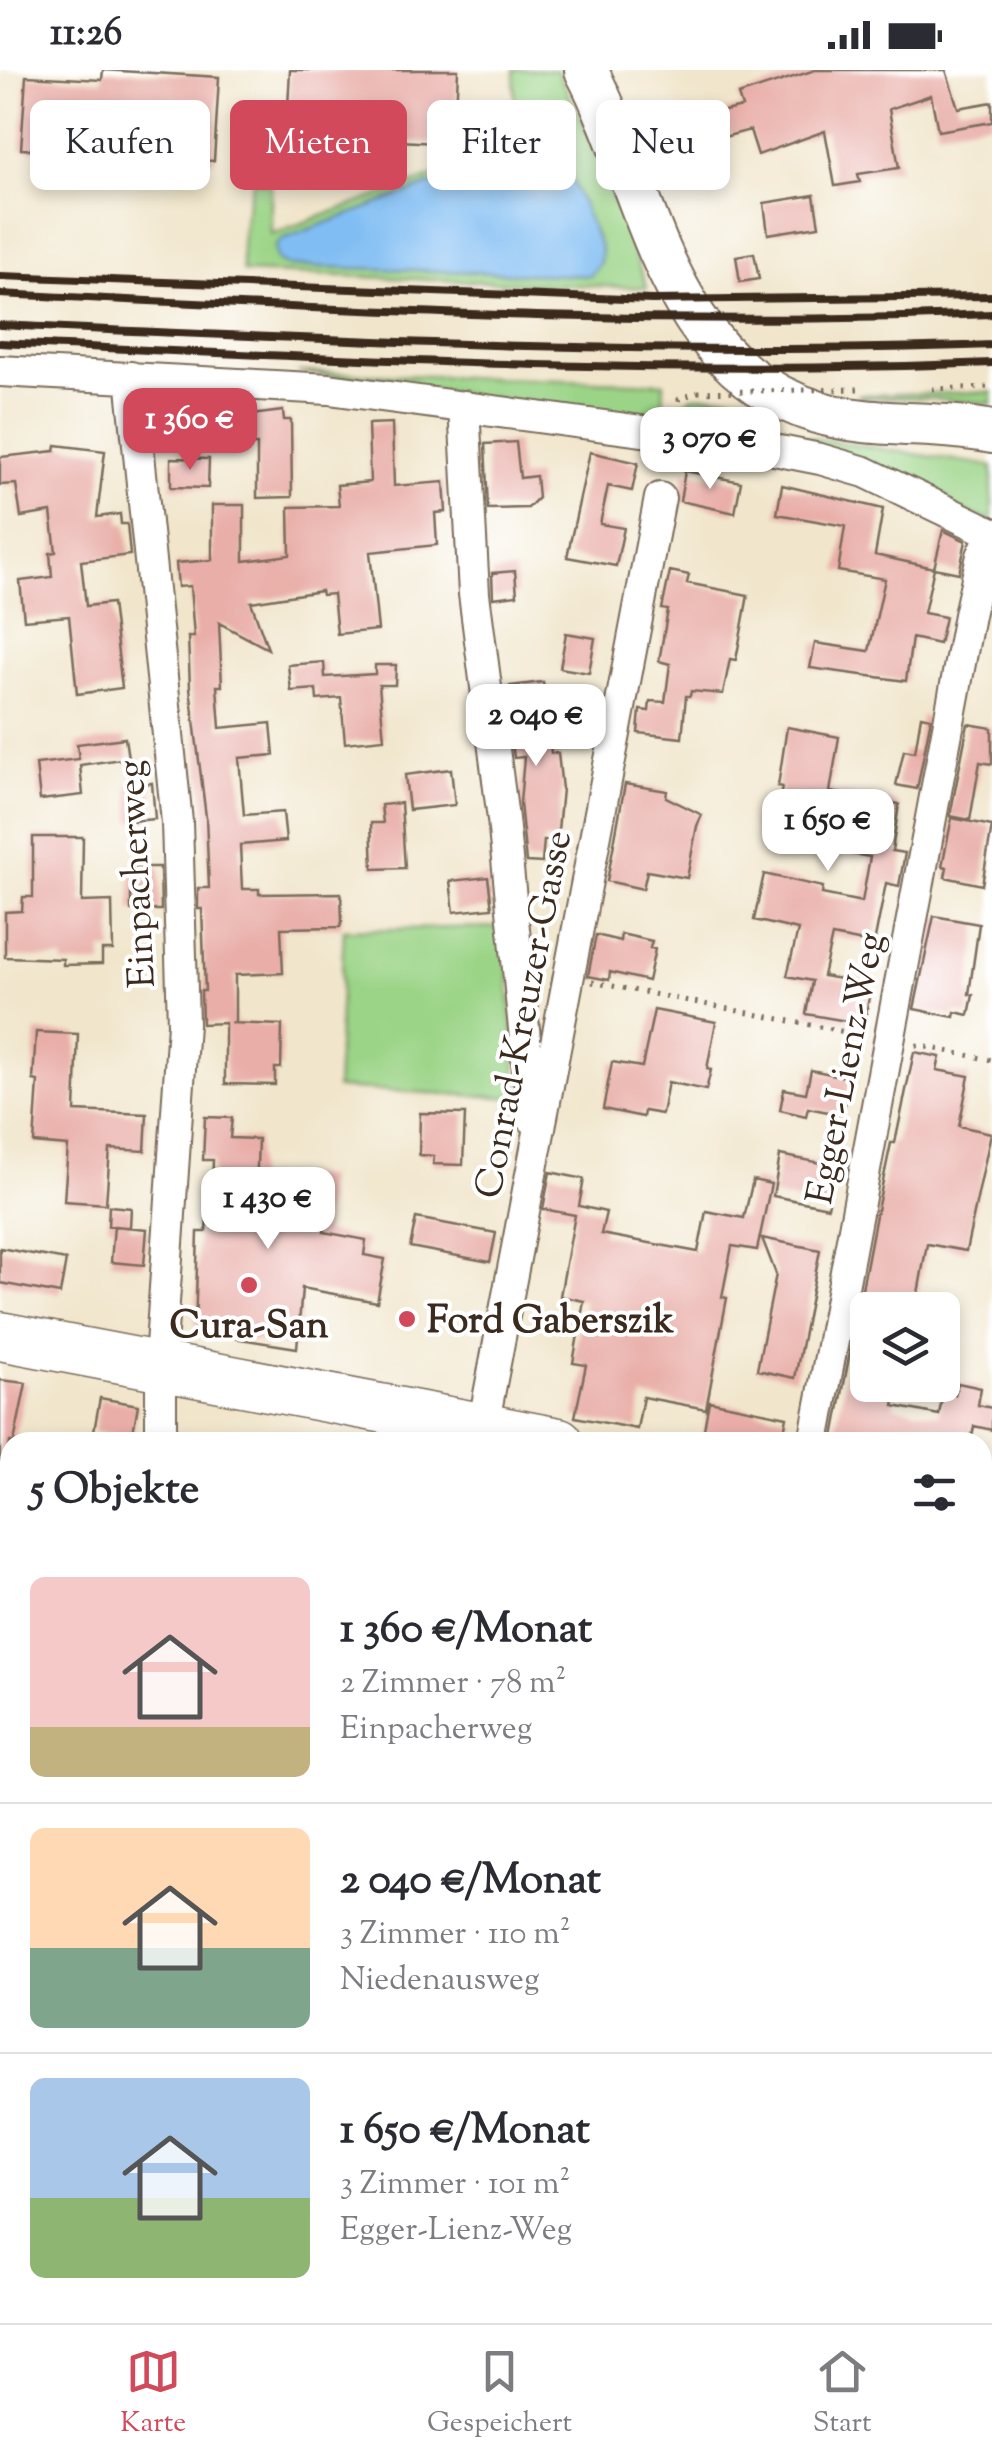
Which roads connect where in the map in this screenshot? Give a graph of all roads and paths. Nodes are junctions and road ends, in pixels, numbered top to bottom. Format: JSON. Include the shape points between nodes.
{"nodes":[{"id":1,"x":586,"y":70,"type":"edge"},
{"id":2,"x":0,"y":372,"type":"edge"},
{"id":3,"x":132,"y":377,"type":"junction"},
{"id":4,"x":859,"y":389,"type":"dead end"},
{"id":5,"x":464,"y":406,"type":"junction"},
{"id":6,"x":674,"y":421,"type":"dead end"},
{"id":7,"x":992,"y":432,"type":"edge"},
{"id":8,"x":660,"y":498,"type":"dead end"},
{"id":9,"x":992,"y":533,"type":"edge"},
{"id":10,"x":569,"y":978,"type":"junction"},
{"id":11,"x":890,"y":1040,"type":"junction"},
{"id":12,"x":992,"y":1060,"type":"edge"},
{"id":13,"x":536,"y":1154,"type":"junction"},
{"id":14,"x":0,"y":1336,"type":"edge"},
{"id":15,"x":162,"y":1367,"type":"junction"},
{"id":16,"x":160,"y":1432,"type":"edge"},
{"id":17,"x":467,"y":1432,"type":"edge"},
{"id":18,"x":482,"y":1432,"type":"edge"},
{"id":19,"x":816,"y":1432,"type":"edge"}],
"edges":[{"from":1,"to":7,"type":"main road","via":[[673,282],[728,360],[764,388],[818,412]]},
{"from":2,"to":3,"type":"street"},
{"from":3,"to":5,"type":"street"},
{"from":3,"to":15,"type":"street","name":"Einpacherweg","via":[[177,822],[183,1024]]},
{"from":4,"to":6,"type":"path","bridge":true,"via":[[698,392],[679,399]]},
{"from":5,"to":9,"type":"street","via":[[820,459],[886,480]]},
{"from":5,"to":13,"type":"street","via":[[474,594]]},
{"from":8,"to":10,"type":"street","name":"Conrad-Kreuzer-Gasse"},
{"from":9,"to":11,"type":"street","name":"Egger-Lienz-Weg","via":[[972,599]]},
{"from":10,"to":11,"type":"path"},
{"from":10,"to":13,"type":"street","name":"Conrad-Kreuzer-Gasse"},
{"from":11,"to":12,"type":"path"},
{"from":11,"to":19,"type":"street","name":"Egger-Lienz-Weg"},
{"from":13,"to":18,"type":"street","name":"Conrad-Kreuzer-Gasse"},
{"from":14,"to":15,"type":"main road"},
{"from":15,"to":16,"type":"street","name":"Einpacherweg"},
{"from":15,"to":17,"type":"main road"}]}
